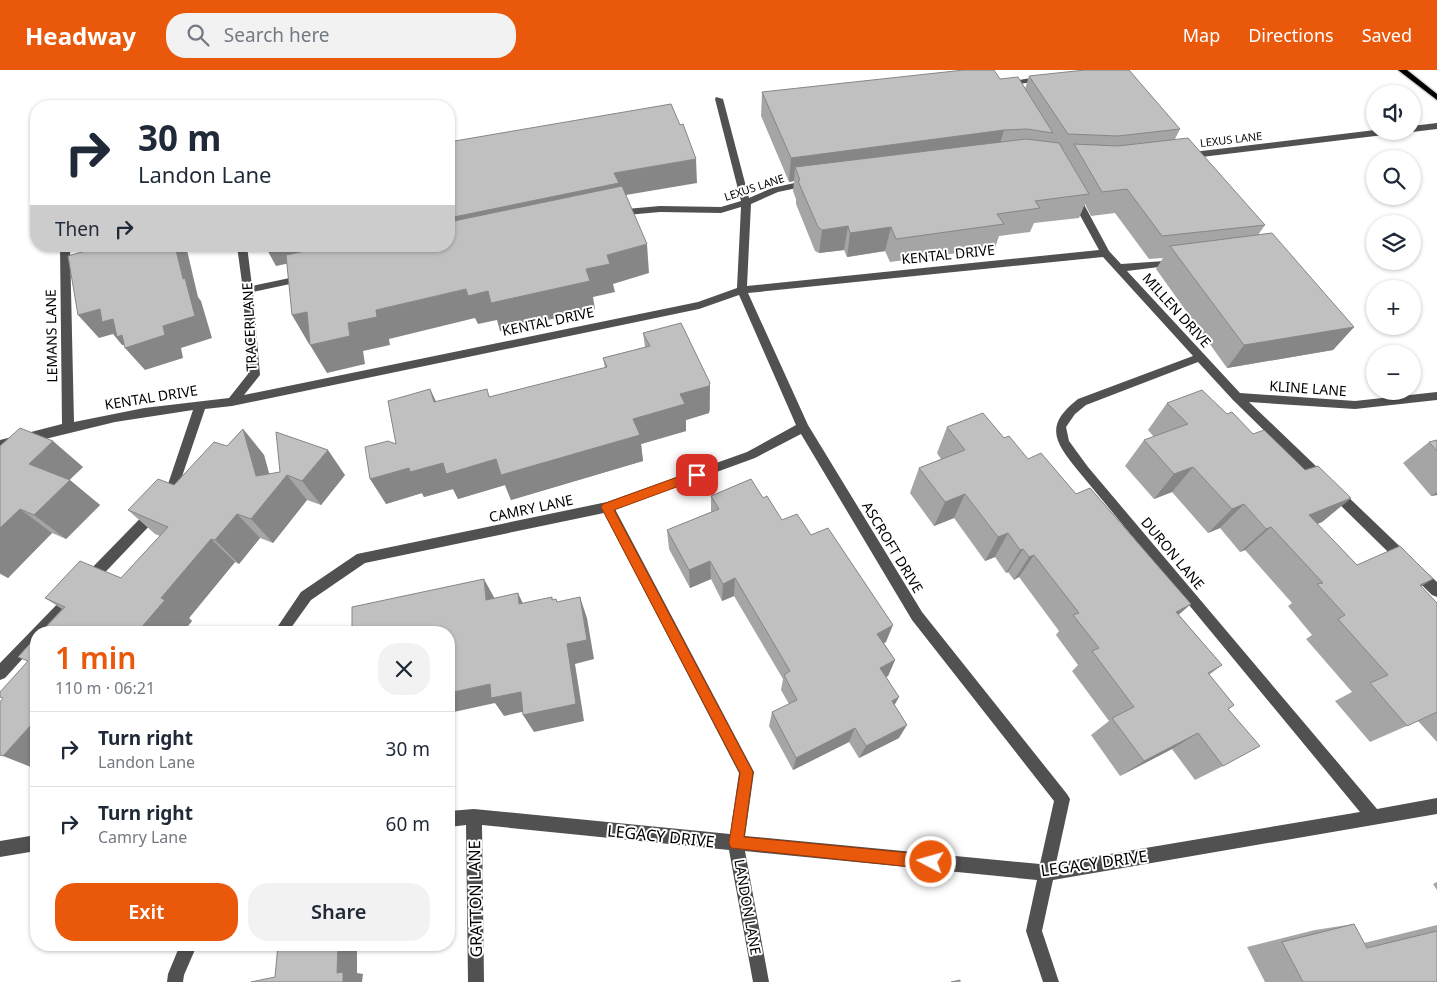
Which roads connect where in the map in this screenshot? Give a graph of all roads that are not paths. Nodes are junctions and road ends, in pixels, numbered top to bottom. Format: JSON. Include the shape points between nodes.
{"nodes":[{"id":1,"x":1402,"y":70,"type":"edge"},
{"id":2,"x":1052,"y":76,"type":"edge"},
{"id":3,"x":1010,"y":91,"type":"edge"},
{"id":4,"x":1437,"y":98,"type":"edge"},
{"id":5,"x":719,"y":99,"type":"dead end"},
{"id":6,"x":1437,"y":126,"type":"edge"},
{"id":7,"x":1421,"y":128,"type":"edge"},
{"id":8,"x":1366,"y":134,"type":"edge"},
{"id":9,"x":1176,"y":157,"type":"edge"},
{"id":10,"x":816,"y":182,"type":"edge"},
{"id":11,"x":1069,"y":187,"type":"edge"},
{"id":12,"x":746,"y":203,"type":"junction"},
{"id":13,"x":608,"y":214,"type":"edge"},
{"id":14,"x":65,"y":252,"type":"edge"},
{"id":15,"x":243,"y":252,"type":"edge"},
{"id":16,"x":1105,"y":253,"type":"junction"},
{"id":17,"x":1187,"y":260,"type":"edge"},
{"id":18,"x":1120,"y":268,"type":"junction"},
{"id":19,"x":316,"y":276,"type":"edge"},
{"id":20,"x":248,"y":290,"type":"junction"},
{"id":21,"x":742,"y":290,"type":"junction"},
{"id":22,"x":1200,"y":357,"type":"junction"},
{"id":23,"x":1437,"y":396,"type":"edge"},
{"id":24,"x":1237,"y":397,"type":"junction"},
{"id":25,"x":232,"y":402,"type":"junction"},
{"id":26,"x":201,"y":404,"type":"junction"},
{"id":27,"x":68,"y":426,"type":"junction"},
{"id":28,"x":803,"y":428,"type":"junction"},
{"id":29,"x":0,"y":445,"type":"edge"},
{"id":30,"x":607,"y":507,"type":"junction"},
{"id":31,"x":1436,"y":589,"type":"edge"},
{"id":32,"x":45,"y":626,"type":"edge"},
{"id":33,"x":285,"y":626,"type":"edge"},
{"id":34,"x":30,"y":641,"type":"edge"},
{"id":35,"x":0,"y":673,"type":"edge"},
{"id":36,"x":1437,"y":806,"type":"edge"},
{"id":37,"x":474,"y":817,"type":"junction"},
{"id":38,"x":1374,"y":817,"type":"junction"},
{"id":39,"x":455,"y":819,"type":"edge"},
{"id":40,"x":736,"y":843,"type":"junction"},
{"id":41,"x":30,"y":844,"type":"edge"},
{"id":42,"x":0,"y":849,"type":"edge"},
{"id":43,"x":1047,"y":873,"type":"junction"},
{"id":44,"x":186,"y":951,"type":"edge"},
{"id":45,"x":175,"y":982,"type":"edge"},
{"id":46,"x":476,"y":982,"type":"edge"},
{"id":47,"x":761,"y":982,"type":"edge"},
{"id":48,"x":1051,"y":982,"type":"edge"}],
"edges":[{"from":1,"to":4,"type":"main road"},
{"from":2,"to":3,"type":"street","via":[[1005,83]]},
{"from":5,"to":12,"type":"street","name":"ASCROFT DRIVE"},
{"from":6,"to":7,"type":"street"},
{"from":8,"to":9,"type":"street","name":"LEXUS LANE"},
{"from":10,"to":12,"type":"street","name":"LEXUS LANE","via":[[775,190]]},
{"from":11,"to":16,"type":"street","name":"MILLEN DRIVE"},
{"from":12,"to":13,"type":"street","name":"LEXUS LANE","via":[[721,210],[640,210]]},
{"from":12,"to":21,"type":"street","name":"ASCROFT DRIVE"},
{"from":14,"to":27,"type":"street","name":"LEMANS LANE"},
{"from":15,"to":20,"type":"street","name":"TRACER LANE"},
{"from":16,"to":18,"type":"street","name":"MILLEN DRIVE"},
{"from":16,"to":21,"type":"street","name":"KENTAL DRIVE"},
{"from":17,"to":18,"type":"street"},
{"from":18,"to":22,"type":"street","name":"MILLEN DRIVE"},
{"from":19,"to":20,"type":"street"},
{"from":20,"to":25,"type":"street","name":"TRACER LANE","via":[[254,375]]},
{"from":21,"to":25,"type":"street","name":"KENTAL DRIVE","via":[[689,307]]},
{"from":21,"to":28,"type":"street","name":"ASCROFT DRIVE"},
{"from":22,"to":24,"type":"street","name":"MILLEN DRIVE"},
{"from":22,"to":38,"type":"street","name":"DURON LANE","via":[[1082,402],[1066,413],[1060,426],[1062,440]]},
{"from":23,"to":24,"type":"street","name":"KLINE LANE","via":[[1355,406]]},
{"from":24,"to":31,"type":"street","name":"MILLEN DRIVE"},
{"from":25,"to":26,"type":"street","name":"KENTAL DRIVE"},
{"from":26,"to":27,"type":"street","name":"KENTAL DRIVE"},
{"from":26,"to":32,"type":"street","via":[[170,496]]},
{"from":27,"to":29,"type":"street","name":"KENTAL DRIVE"},
{"from":28,"to":30,"type":"street","name":"CAMRY LANE","via":[[751,455]]},
{"from":28,"to":43,"type":"street","name":"ASCROFT DRIVE","via":[[917,616],[1062,799]]},
{"from":30,"to":33,"type":"street","name":"CAMRY LANE","via":[[362,558],[306,596]]},
{"from":30,"to":40,"type":"street","name":"LANDON LANE","via":[[746,772]]},
{"from":34,"to":35,"type":"street"},
{"from":36,"to":38,"type":"street","name":"LEGACY DRIVE"},
{"from":37,"to":39,"type":"street","name":"LEGACY DRIVE"},
{"from":37,"to":40,"type":"street","name":"LEGACY DRIVE"},
{"from":37,"to":46,"type":"street","name":"GRATTON LANE"},
{"from":38,"to":43,"type":"street","name":"LEGACY DRIVE"},
{"from":40,"to":43,"type":"street","name":"LEGACY DRIVE"},
{"from":40,"to":47,"type":"street","name":"LANDON LANE"},
{"from":41,"to":42,"type":"street"},
{"from":43,"to":48,"type":"street","name":"ASCROFT DRIVE","via":[[1034,931]]},
{"from":44,"to":45,"type":"street"}]}
